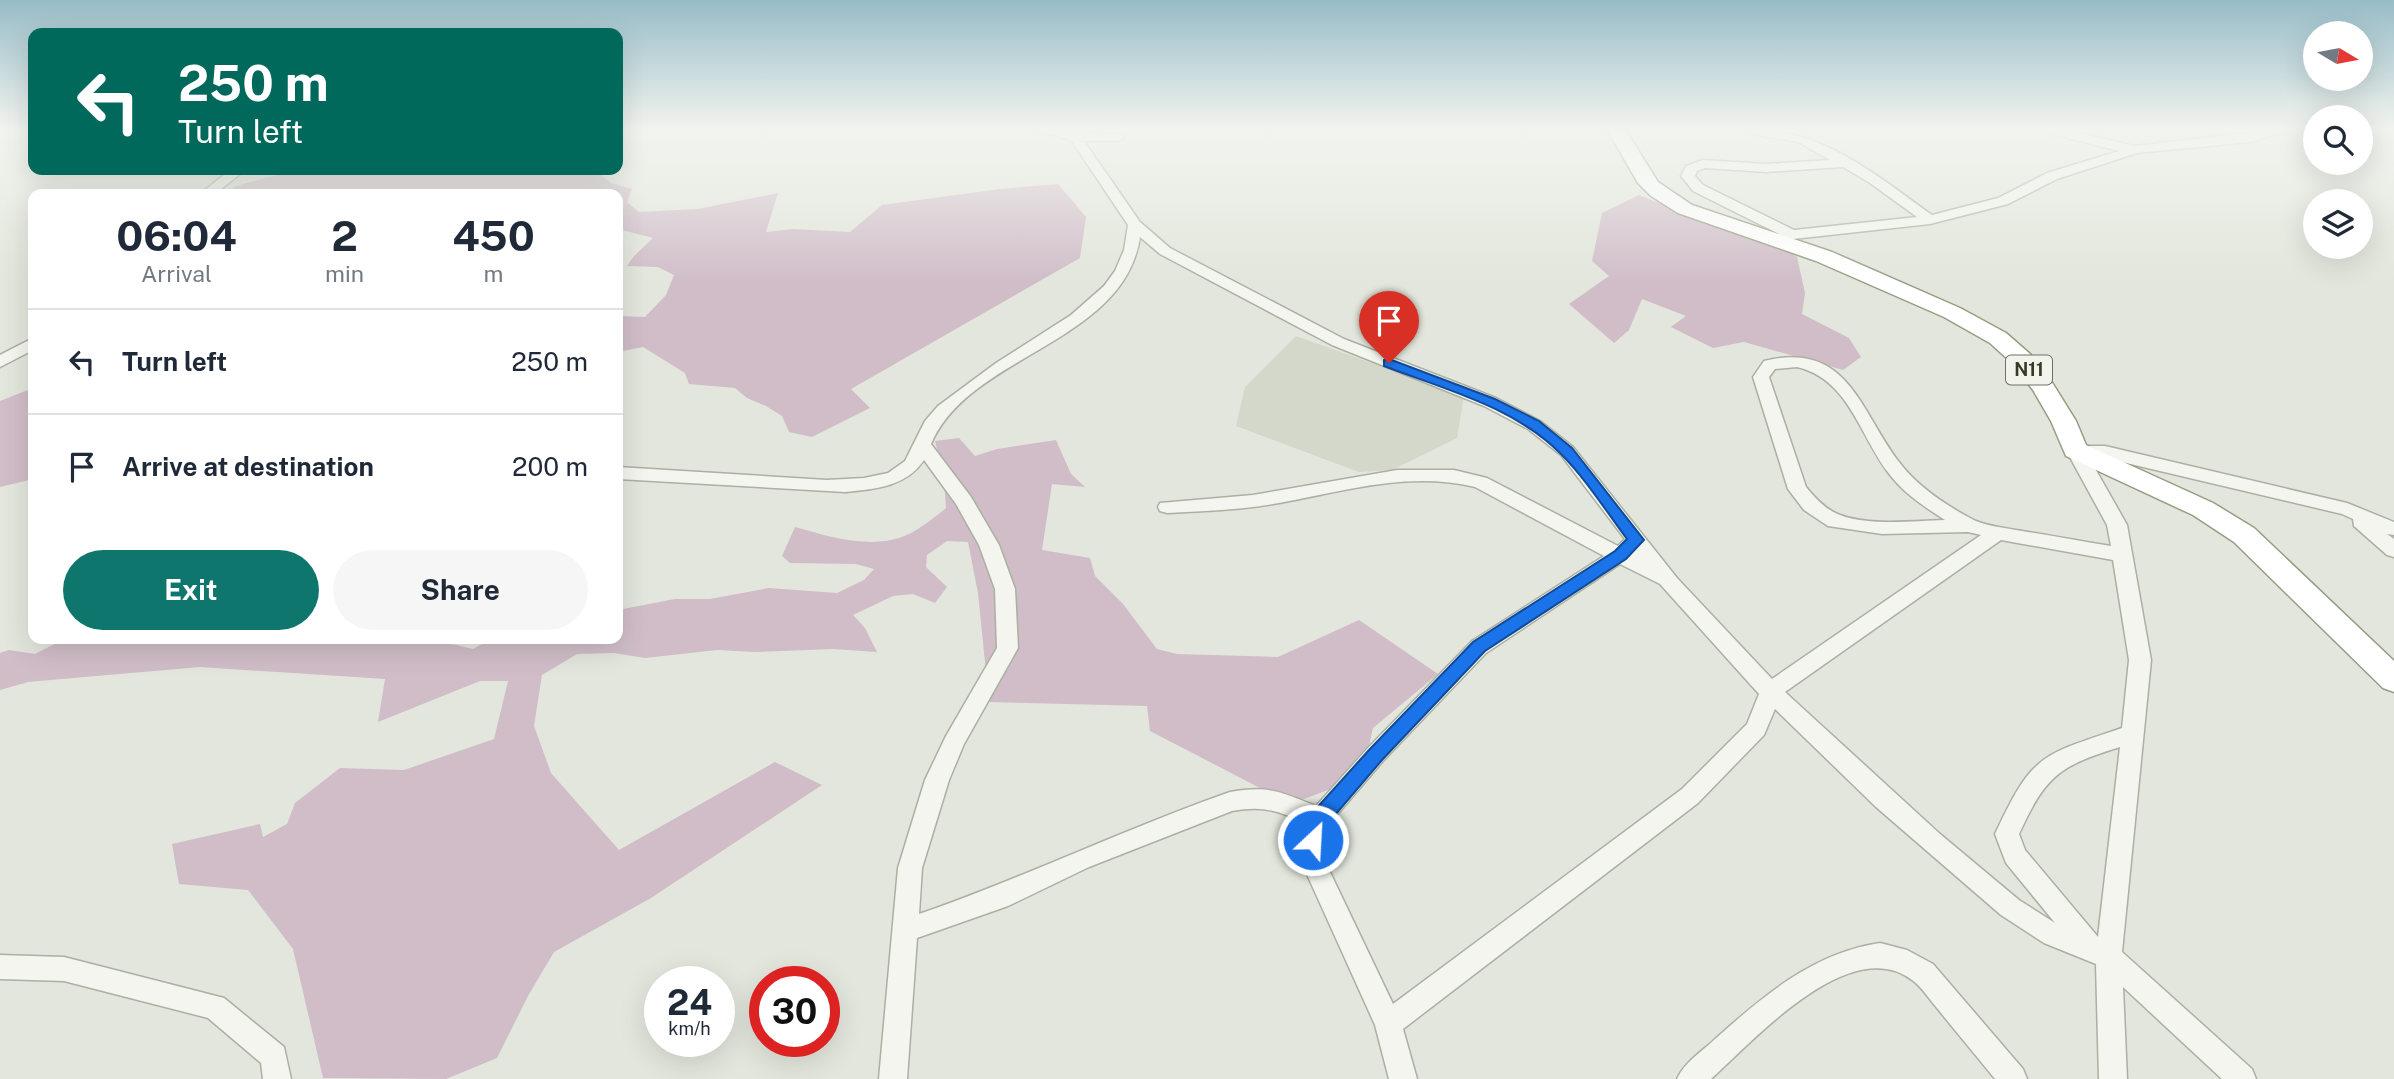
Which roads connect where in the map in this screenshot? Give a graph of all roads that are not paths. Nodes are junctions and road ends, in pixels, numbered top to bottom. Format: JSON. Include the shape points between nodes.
{"nodes":[{"id":1,"x":1107,"y":181,"type":"edge"},
{"id":2,"x":1649,"y":181,"type":"edge"},
{"id":3,"x":1692,"y":181,"type":"edge"},
{"id":4,"x":1874,"y":181,"type":"edge"},
{"id":5,"x":2042,"y":181,"type":"edge"},
{"id":6,"x":1930,"y":220,"type":"junction"},
{"id":7,"x":1135,"y":225,"type":"junction"},
{"id":8,"x":1785,"y":237,"type":"junction"},
{"id":9,"x":1165,"y":251,"type":"junction"},
{"id":10,"x":1131,"y":254,"type":"junction"},
{"id":11,"x":28,"y":346,"type":"edge"},
{"id":12,"x":0,"y":362,"type":"edge"},
{"id":13,"x":922,"y":445,"type":"junction"},
{"id":14,"x":2076,"y":450,"type":"junction"},
{"id":15,"x":623,"y":472,"type":"edge"},
{"id":16,"x":1167,"y":507,"type":"dead end"},
{"id":17,"x":2347,"y":509,"type":"junction"},
{"id":18,"x":1968,"y":526,"type":"junction"},
{"id":19,"x":2394,"y":529,"type":"edge"},
{"id":20,"x":1998,"y":533,"type":"junction"},
{"id":21,"x":1628,"y":547,"type":"junction"},
{"id":22,"x":2394,"y":550,"type":"edge"},
{"id":23,"x":2123,"y":555,"type":"junction"},
{"id":24,"x":2394,"y":680,"type":"edge"},
{"id":25,"x":1771,"y":692,"type":"junction"},
{"id":26,"x":2131,"y":734,"type":"junction"},
{"id":27,"x":1320,"y":818,"type":"junction"},
{"id":28,"x":904,"y":931,"type":"junction"},
{"id":29,"x":2100,"y":952,"type":"junction"},
{"id":30,"x":0,"y":967,"type":"edge"},
{"id":31,"x":1388,"y":1024,"type":"junction"},
{"id":32,"x":277,"y":1079,"type":"edge"},
{"id":33,"x":893,"y":1079,"type":"edge"},
{"id":34,"x":1403,"y":1079,"type":"edge"},
{"id":35,"x":1690,"y":1079,"type":"edge"},
{"id":36,"x":2012,"y":1079,"type":"edge"},
{"id":37,"x":2113,"y":1079,"type":"edge"},
{"id":38,"x":2242,"y":1079,"type":"edge"}],
"edges":[{"from":1,"to":7,"type":"street"},
{"from":2,"to":8,"type":"highway","number":"N11","via":[[1658,192],[1700,216]]},
{"from":3,"to":8,"type":"street"},
{"from":4,"to":6,"type":"street"},
{"from":5,"to":6,"type":"street","via":[[2003,201]]},
{"from":6,"to":8,"type":"street"},
{"from":7,"to":9,"type":"street"},
{"from":7,"to":10,"type":"street"},
{"from":8,"to":14,"type":"highway","number":"N11","via":[[2000,339],[2042,384]]},
{"from":9,"to":10,"type":"street"},
{"from":9,"to":21,"type":"street","via":[[1338,342],[1490,402],[1534,425],[1567,451]]},
{"from":10,"to":13,"type":"street","via":[[1115,281],[1078,320],[955,400],[934,420]]},
{"from":11,"to":12,"type":"street"},
{"from":13,"to":15,"type":"street","via":[[904,474],[859,485],[799,486]]},
{"from":13,"to":28,"type":"street","via":[[964,501],[989,545],[1005,589],[1008,648],[937,780],[910,868]]},
{"from":14,"to":17,"type":"street","via":[[2105,452]]},
{"from":14,"to":23,"type":"street","via":[[2117,525]]},
{"from":14,"to":24,"type":"highway","via":[[2203,509],[2244,535]]},
{"from":16,"to":21,"type":"street","via":[[1253,501],[1381,477],[1458,476]]},
{"from":17,"to":19,"type":"street"},
{"from":17,"to":22,"type":"street"},
{"from":18,"to":18,"type":"street","via":[[1882,528],[1835,521],[1811,506],[1797,489],[1761,377],[1770,364],[1794,360],[1820,365],[1845,385],[1894,469],[1936,507]]},
{"from":18,"to":20,"type":"street"},
{"from":20,"to":23,"type":"street"},
{"from":20,"to":25,"type":"street"},
{"from":21,"to":25,"type":"street","via":[[1670,583]]},
{"from":21,"to":27,"type":"street","via":[[1479,647]]},
{"from":23,"to":26,"type":"street","via":[[2140,660]]},
{"from":25,"to":29,"type":"street","via":[[1898,814],[1970,874],[2044,930]]},
{"from":25,"to":31,"type":"street","via":[[1756,729],[1690,796]]},
{"from":26,"to":29,"type":"street"},
{"from":26,"to":29,"type":"street","via":[[2057,761],[2024,797],[2007,834],[2015,856]]},
{"from":27,"to":28,"type":"street","via":[[1258,797],[1230,802],[1080,860],[999,898]]},
{"from":27,"to":31,"type":"street","via":[[1313,840],[1317,870]]},
{"from":28,"to":33,"type":"street"},
{"from":29,"to":37,"type":"street"},
{"from":29,"to":38,"type":"street"},
{"from":30,"to":32,"type":"street","via":[[64,969],[215,1007],[274,1056]]},
{"from":31,"to":34,"type":"street"},
{"from":35,"to":36,"type":"street","via":[[1798,986],[1846,961],[1882,954],[1924,973]]}]}
